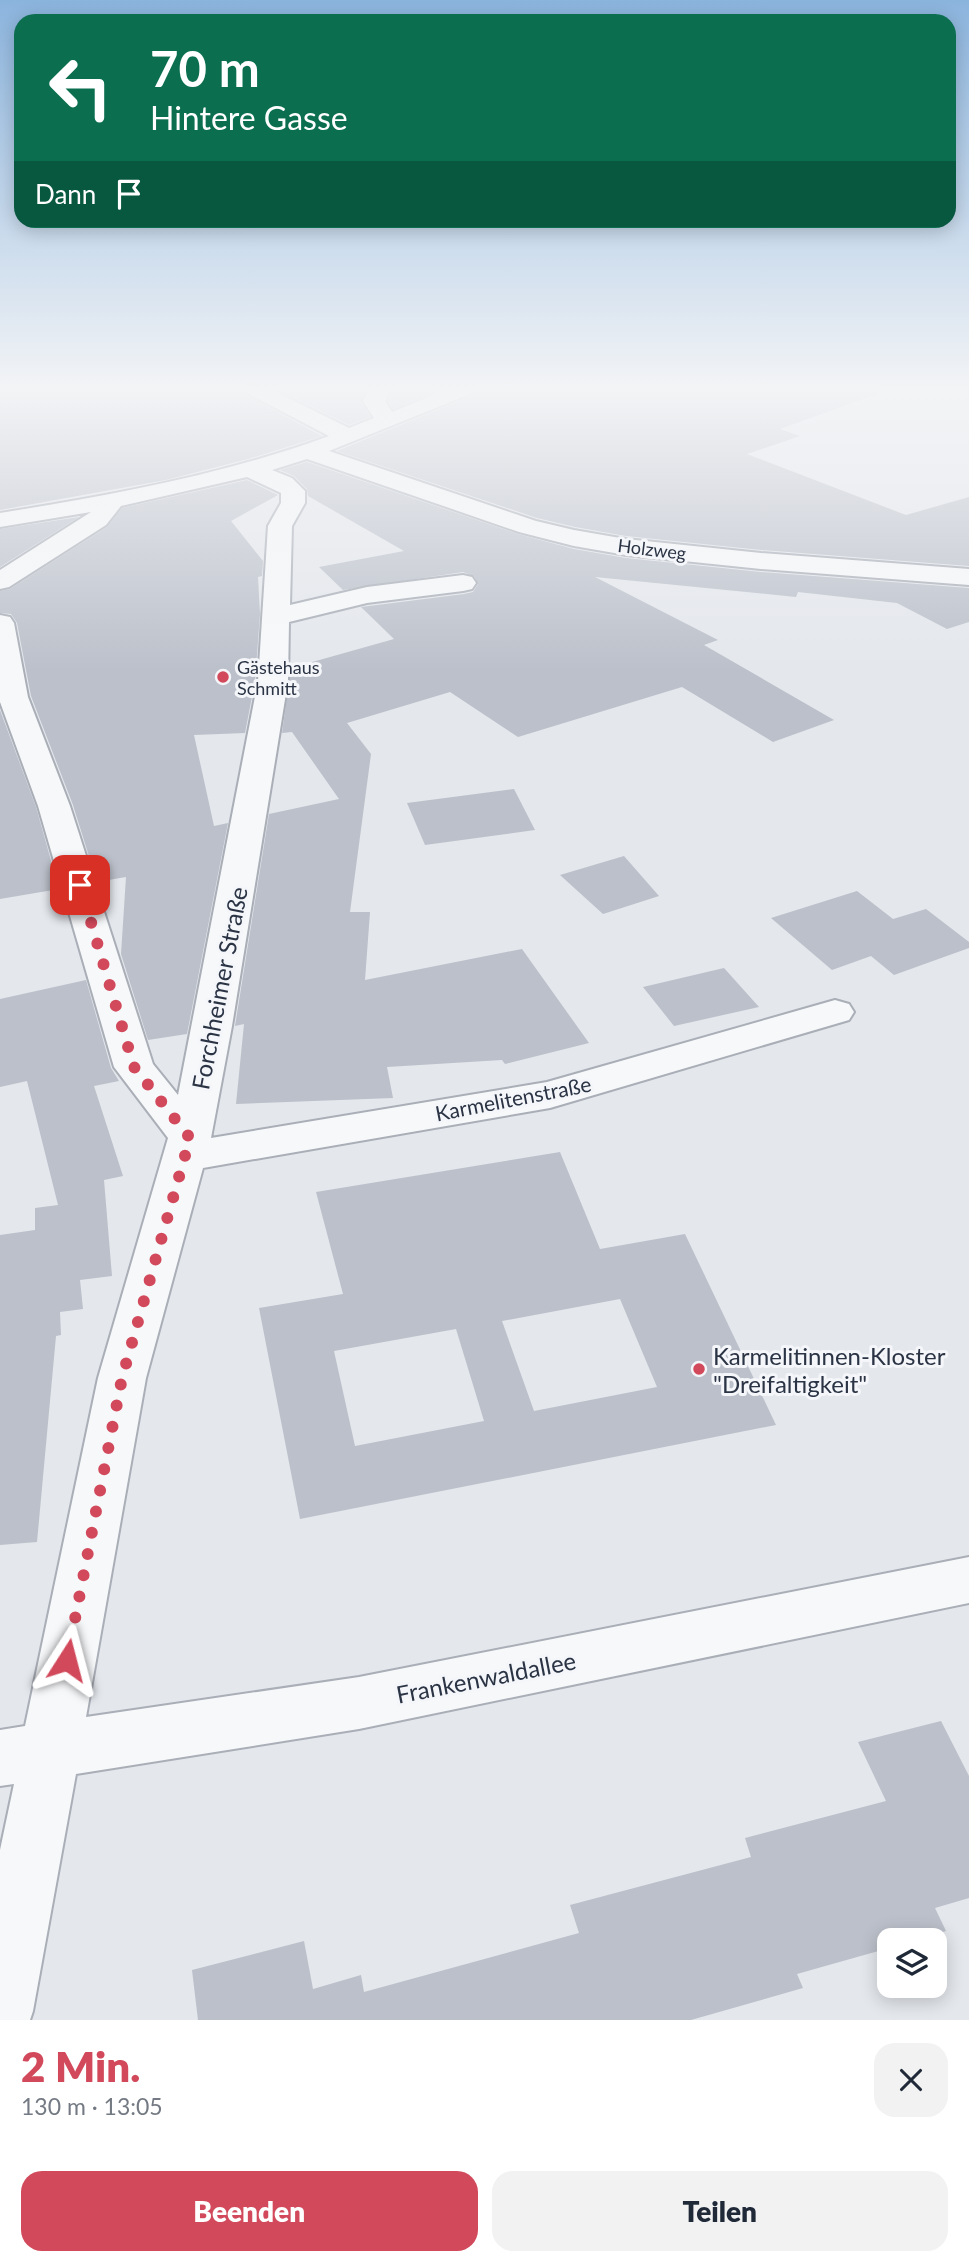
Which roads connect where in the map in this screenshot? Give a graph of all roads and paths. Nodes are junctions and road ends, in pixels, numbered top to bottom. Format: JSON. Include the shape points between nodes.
{"nodes":[{"id":1,"x":193,"y":482,"type":"edge"},
{"id":2,"x":284,"y":482,"type":"edge"},
{"id":3,"x":397,"y":482,"type":"edge"},
{"id":4,"x":111,"y":502,"type":"junction"},
{"id":5,"x":0,"y":520,"type":"edge"},
{"id":6,"x":969,"y":577,"type":"edge"},
{"id":7,"x":0,"y":581,"type":"edge"},
{"id":8,"x":463,"y":583,"type":"dead end"},
{"id":9,"x":275,"y":617,"type":"junction"},
{"id":10,"x":0,"y":623,"type":"edge"},
{"id":11,"x":835,"y":1012,"type":"dead end"},
{"id":12,"x":187,"y":1147,"type":"junction"},
{"id":13,"x":969,"y":1580,"type":"edge"},
{"id":14,"x":25,"y":1755,"type":"edge"},
{"id":15,"x":0,"y":2011,"type":"edge"}],
"edges":[{"from":1,"to":4,"type":"street"},
{"from":2,"to":9,"type":"street","name":"Forchheimer Straße","via":[[293,491],[293,503],[280,526]]},
{"from":3,"to":6,"type":"street","name":"Holzweg","via":[[528,527],[626,547]]},
{"from":4,"to":5,"type":"street"},
{"from":4,"to":7,"type":"street","via":[[97,520]]},
{"from":8,"to":9,"type":"street","via":[[367,595]]},
{"from":9,"to":12,"type":"street","name":"Forchheimer Straße","via":[[273,681],[264,736]]},
{"from":10,"to":12,"type":"street","via":[[13,697],[59,819],[134,1067]]},
{"from":11,"to":12,"type":"street","name":"Karmelitenstraße","via":[[550,1095]]},
{"from":12,"to":14,"type":"street","name":"Forchheimer Straße"},
{"from":13,"to":14,"type":"street","name":"Frankenwaldallee","via":[[359,1703]]},
{"from":14,"to":15,"type":"street","name":"Forchheimer Straße"}]}
